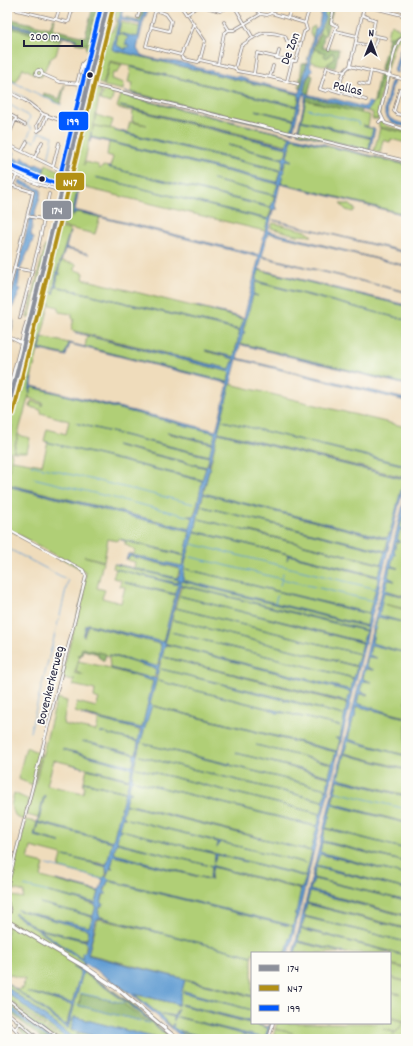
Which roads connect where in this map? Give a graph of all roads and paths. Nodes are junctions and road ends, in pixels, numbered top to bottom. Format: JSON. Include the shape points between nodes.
{"nodes":[{"id":1,"x":14,"y":7,"type":"edge"},
{"id":2,"x":60,"y":7,"type":"edge"},
{"id":3,"x":73,"y":7,"type":"edge"},
{"id":4,"x":103,"y":7,"type":"edge"},
{"id":5,"x":107,"y":7,"type":"edge"},
{"id":6,"x":141,"y":7,"type":"edge"},
{"id":7,"x":159,"y":7,"type":"edge"},
{"id":8,"x":182,"y":7,"type":"edge"},
{"id":9,"x":197,"y":7,"type":"edge"},
{"id":10,"x":206,"y":7,"type":"edge"},
{"id":11,"x":229,"y":7,"type":"edge"},
{"id":12,"x":235,"y":7,"type":"edge"},
{"id":13,"x":255,"y":7,"type":"edge"},
{"id":14,"x":273,"y":7,"type":"edge"},
{"id":15,"x":291,"y":7,"type":"edge"},
{"id":16,"x":334,"y":7,"type":"edge"},
{"id":17,"x":364,"y":7,"type":"edge"},
{"id":18,"x":370,"y":7,"type":"edge"},
{"id":19,"x":391,"y":7,"type":"edge"},
{"id":20,"x":398,"y":7,"type":"edge"},
{"id":21,"x":309,"y":10,"type":"dead end"},
{"id":22,"x":406,"y":10,"type":"edge"},
{"id":23,"x":158,"y":11,"type":"junction"},
{"id":24,"x":271,"y":13,"type":"junction"},
{"id":25,"x":186,"y":14,"type":"junction"},
{"id":26,"x":260,"y":14,"type":"junction"},
{"id":27,"x":362,"y":16,"type":"junction"},
{"id":28,"x":406,"y":16,"type":"edge"},
{"id":29,"x":138,"y":17,"type":"dead end"},
{"id":30,"x":288,"y":18,"type":"junction"},
{"id":31,"x":56,"y":19,"type":"junction"},
{"id":32,"x":224,"y":22,"type":"dead end"},
{"id":33,"x":245,"y":23,"type":"junction"},
{"id":34,"x":305,"y":23,"type":"junction"},
{"id":35,"x":193,"y":25,"type":"junction"},
{"id":36,"x":152,"y":27,"type":"junction"},
{"id":37,"x":229,"y":30,"type":"junction"},
{"id":38,"x":336,"y":31,"type":"junction"},
{"id":39,"x":406,"y":35,"type":"edge"},
{"id":40,"x":357,"y":36,"type":"junction"},
{"id":41,"x":253,"y":38,"type":"junction"},
{"id":42,"x":377,"y":38,"type":"junction"},
{"id":43,"x":386,"y":38,"type":"dead end"},
{"id":44,"x":356,"y":43,"type":"junction"},
{"id":45,"x":300,"y":44,"type":"junction"},
{"id":46,"x":329,"y":49,"type":"dead end"},
{"id":47,"x":279,"y":51,"type":"dead end"},
{"id":48,"x":182,"y":55,"type":"junction"},
{"id":49,"x":277,"y":58,"type":"junction"},
{"id":50,"x":200,"y":60,"type":"junction"},
{"id":51,"x":292,"y":61,"type":"junction"},
{"id":52,"x":218,"y":64,"type":"junction"},
{"id":53,"x":273,"y":66,"type":"dead end"},
{"id":54,"x":350,"y":66,"type":"junction"},
{"id":55,"x":235,"y":68,"type":"junction"},
{"id":56,"x":81,"y":70,"type":"dead end"},
{"id":57,"x":371,"y":71,"type":"junction"},
{"id":58,"x":345,"y":72,"type":"junction"},
{"id":59,"x":254,"y":73,"type":"junction"},
{"id":60,"x":42,"y":74,"type":"dead end"},
{"id":61,"x":388,"y":75,"type":"junction"},
{"id":62,"x":270,"y":77,"type":"junction"},
{"id":63,"x":406,"y":80,"type":"edge"},
{"id":64,"x":287,"y":81,"type":"junction"},
{"id":65,"x":78,"y":83,"type":"junction"},
{"id":66,"x":359,"y":83,"type":"dead end"},
{"id":67,"x":85,"y":84,"type":"junction"},
{"id":68,"x":298,"y":84,"type":"dead end"},
{"id":69,"x":88,"y":85,"type":"junction"},
{"id":70,"x":406,"y":88,"type":"edge"},
{"id":71,"x":8,"y":91,"type":"edge"},
{"id":72,"x":340,"y":92,"type":"junction"},
{"id":73,"x":366,"y":100,"type":"dead end"},
{"id":74,"x":7,"y":113,"type":"edge"},
{"id":75,"x":43,"y":114,"type":"junction"},
{"id":76,"x":47,"y":116,"type":"junction"},
{"id":77,"x":80,"y":116,"type":"junction"},
{"id":78,"x":406,"y":116,"type":"edge"},
{"id":79,"x":382,"y":119,"type":"junction"},
{"id":80,"x":16,"y":120,"type":"junction"},
{"id":81,"x":379,"y":122,"type":"dead end"},
{"id":82,"x":25,"y":125,"type":"dead end"},
{"id":83,"x":73,"y":125,"type":"junction"},
{"id":84,"x":406,"y":130,"type":"edge"},
{"id":85,"x":7,"y":140,"type":"edge"},
{"id":86,"x":27,"y":142,"type":"dead end"},
{"id":87,"x":42,"y":142,"type":"dead end"},
{"id":88,"x":59,"y":143,"type":"dead end"},
{"id":89,"x":7,"y":144,"type":"edge"},
{"id":90,"x":22,"y":151,"type":"junction"},
{"id":91,"x":35,"y":157,"type":"junction"},
{"id":92,"x":406,"y":161,"type":"edge"},
{"id":93,"x":64,"y":164,"type":"dead end"},
{"id":94,"x":53,"y":166,"type":"junction"},
{"id":95,"x":58,"y":169,"type":"dead end"},
{"id":96,"x":7,"y":170,"type":"edge"},
{"id":97,"x":17,"y":175,"type":"junction"},
{"id":98,"x":7,"y":184,"type":"edge"},
{"id":99,"x":12,"y":185,"type":"junction"},
{"id":100,"x":62,"y":189,"type":"junction"},
{"id":101,"x":49,"y":194,"type":"dead end"},
{"id":102,"x":7,"y":205,"type":"edge"},
{"id":103,"x":28,"y":216,"type":"junction"},
{"id":104,"x":42,"y":220,"type":"junction"},
{"id":105,"x":15,"y":268,"type":"junction"},
{"id":106,"x":31,"y":272,"type":"junction"},
{"id":107,"x":7,"y":297,"type":"edge"},
{"id":108,"x":20,"y":318,"type":"dead end"},
{"id":109,"x":26,"y":323,"type":"dead end"},
{"id":110,"x":7,"y":336,"type":"edge"},
{"id":111,"x":21,"y":342,"type":"junction"},
{"id":112,"x":7,"y":398,"type":"edge"},
{"id":113,"x":7,"y":413,"type":"edge"},
{"id":114,"x":7,"y":529,"type":"edge"},
{"id":115,"x":7,"y":888,"type":"edge"},
{"id":116,"x":7,"y":900,"type":"edge"},
{"id":117,"x":10,"y":912,"type":"dead end"},
{"id":118,"x":7,"y":919,"type":"edge"},
{"id":119,"x":7,"y":999,"type":"edge"},
{"id":120,"x":7,"y":1012,"type":"edge"},
{"id":121,"x":7,"y":1020,"type":"edge"},
{"id":122,"x":20,"y":1023,"type":"junction"},
{"id":123,"x":273,"y":1024,"type":"edge"},
{"id":124,"x":15,"y":1028,"type":"junction"},
{"id":125,"x":24,"y":1039,"type":"edge"},
{"id":126,"x":38,"y":1039,"type":"edge"},
{"id":127,"x":61,"y":1039,"type":"edge"},
{"id":128,"x":177,"y":1039,"type":"edge"},
{"id":129,"x":269,"y":1039,"type":"edge"}],
"edges":[{"from":1,"to":31,"type":"street","via":[[17,10]]},
{"from":2,"to":31,"type":"street"},
{"from":3,"to":31,"type":"street","via":[[69,21]]},
{"from":4,"to":67,"type":"main road"},
{"from":5,"to":69,"type":"main road"},
{"from":6,"to":29,"type":"street"},
{"from":7,"to":23,"type":"street"},
{"from":8,"to":25,"type":"street"},
{"from":9,"to":25,"type":"street"},
{"from":10,"to":11,"type":"street","via":[[220,11]]},
{"from":12,"to":33,"type":"street"},
{"from":13,"to":26,"type":"street"},
{"from":14,"to":24,"type":"street"},
{"from":15,"to":30,"type":"street"},
{"from":16,"to":38,"type":"street","via":[[331,22],[337,26]]},
{"from":17,"to":27,"type":"street"},
{"from":18,"to":28,"type":"street"},
{"from":19,"to":20,"type":"street"},
{"from":20,"to":22,"type":"street"},
{"from":21,"to":34,"type":"street","name":"De Zon"},
{"from":23,"to":36,"type":"street","via":[[155,12]]},
{"from":23,"to":36,"type":"street","via":[[166,14],[171,22],[169,32]]},
{"from":24,"to":26,"type":"street"},
{"from":24,"to":30,"type":"street"},
{"from":25,"to":35,"type":"street"},
{"from":26,"to":33,"type":"street"},
{"from":27,"to":40,"type":"street"},
{"from":27,"to":42,"type":"street","via":[[374,18],[371,34]]},
{"from":30,"to":34,"type":"street"},
{"from":32,"to":37,"type":"street"},
{"from":33,"to":37,"type":"street","via":[[234,30]]},
{"from":33,"to":41,"type":"street"},
{"from":34,"to":45,"type":"street","name":"De Zon","via":[[307,30]]},
{"from":35,"to":48,"type":"street"},
{"from":35,"to":50,"type":"street","via":[[206,41]]},
{"from":36,"to":48,"type":"street","name":"De Zon","via":[[146,46]]},
{"from":37,"to":52,"type":"street","via":[[224,33]]},
{"from":38,"to":40,"type":"street"},
{"from":38,"to":46,"type":"street"},
{"from":39,"to":61,"type":"street","via":[[397,44]]},
{"from":40,"to":44,"type":"street"},
{"from":41,"to":45,"type":"street","via":[[268,31]]},
{"from":41,"to":55,"type":"street","via":[[239,49]]},
{"from":42,"to":43,"type":"street"},
{"from":42,"to":44,"type":"street","via":[[374,47]]},
{"from":44,"to":54,"type":"street"},
{"from":45,"to":51,"type":"street","name":"De Zon","via":[[296,61]]},
{"from":47,"to":49,"type":"street"},
{"from":48,"to":50,"type":"street","name":"De Zon","via":[[190,61]]},
{"from":49,"to":51,"type":"street"},
{"from":49,"to":59,"type":"street","via":[[257,53]]},
{"from":50,"to":52,"type":"street","name":"De Zon"},
{"from":51,"to":64,"type":"street","name":"De Zon"},
{"from":52,"to":55,"type":"street","name":"De Zon"},
{"from":53,"to":62,"type":"street","name":"De Zon"},
{"from":54,"to":57,"type":"street"},
{"from":54,"to":58,"type":"street"},
{"from":55,"to":59,"type":"street","name":"De Zon","via":[[237,71]]},
{"from":56,"to":65,"type":"street"},
{"from":57,"to":61,"type":"street"},
{"from":57,"to":66,"type":"street","via":[[368,85]]},
{"from":58,"to":72,"type":"street"},
{"from":58,"to":72,"type":"street","name":"Pallas","via":[[328,67],[320,86],[320,89],[326,91],[330,89]]},
{"from":59,"to":62,"type":"street","name":"De Zon"},
{"from":60,"to":65,"type":"street","via":[[60,82]]},
{"from":61,"to":63,"type":"street"},
{"from":61,"to":79,"type":"street","via":[[380,108]]},
{"from":62,"to":64,"type":"street","name":"De Zon"},
{"from":64,"to":68,"type":"street","name":"De Zon"},
{"from":65,"to":67,"type":"street"},
{"from":65,"to":83,"type":"street"},
{"from":67,"to":69,"type":"street"},
{"from":67,"to":77,"type":"main road"},
{"from":69,"to":77,"type":"main road"},
{"from":69,"to":92,"type":"street"},
{"from":70,"to":78,"type":"street","via":[[400,89],[394,111]]},
{"from":71,"to":75,"type":"street"},
{"from":72,"to":73,"type":"street","name":"Pallas"},
{"from":74,"to":80,"type":"street"},
{"from":75,"to":76,"type":"street"},
{"from":75,"to":76,"type":"street","via":[[37,125],[38,131]]},
{"from":76,"to":83,"type":"street"},
{"from":77,"to":100,"type":"main road"},
{"from":79,"to":81,"type":"street"},
{"from":79,"to":84,"type":"street","via":[[388,125]]},
{"from":80,"to":82,"type":"street"},
{"from":80,"to":85,"type":"street"},
{"from":83,"to":93,"type":"street"},
{"from":86,"to":90,"type":"street"},
{"from":87,"to":91,"type":"street"},
{"from":88,"to":94,"type":"street"},
{"from":89,"to":90,"type":"street"},
{"from":90,"to":91,"type":"street"},
{"from":91,"to":94,"type":"street"},
{"from":94,"to":95,"type":"street"},
{"from":96,"to":97,"type":"street"},
{"from":97,"to":99,"type":"street"},
{"from":97,"to":100,"type":"street"},
{"from":98,"to":99,"type":"street"},
{"from":99,"to":102,"type":"street"},
{"from":99,"to":103,"type":"street","via":[[33,192]]},
{"from":100,"to":113,"type":"main road"},
{"from":101,"to":104,"type":"street"},
{"from":103,"to":104,"type":"street"},
{"from":103,"to":105,"type":"street"},
{"from":104,"to":106,"type":"street"},
{"from":105,"to":106,"type":"street"},
{"from":105,"to":107,"type":"street"},
{"from":106,"to":108,"type":"street"},
{"from":109,"to":111,"type":"street"},
{"from":110,"to":111,"type":"street"},
{"from":111,"to":112,"type":"street"},
{"from":114,"to":115,"type":"street","name":"Bovenkerkerweg","via":[[82,570],[86,576]]},
{"from":116,"to":117,"type":"street"},
{"from":118,"to":128,"type":"highway","via":[[83,966],[136,1003]]},
{"from":119,"to":127,"type":"street"},
{"from":120,"to":122,"type":"street"},
{"from":121,"to":124,"type":"street"},
{"from":122,"to":124,"type":"street"},
{"from":122,"to":126,"type":"street"},
{"from":123,"to":129,"type":"street"},
{"from":124,"to":125,"type":"street"}]}
